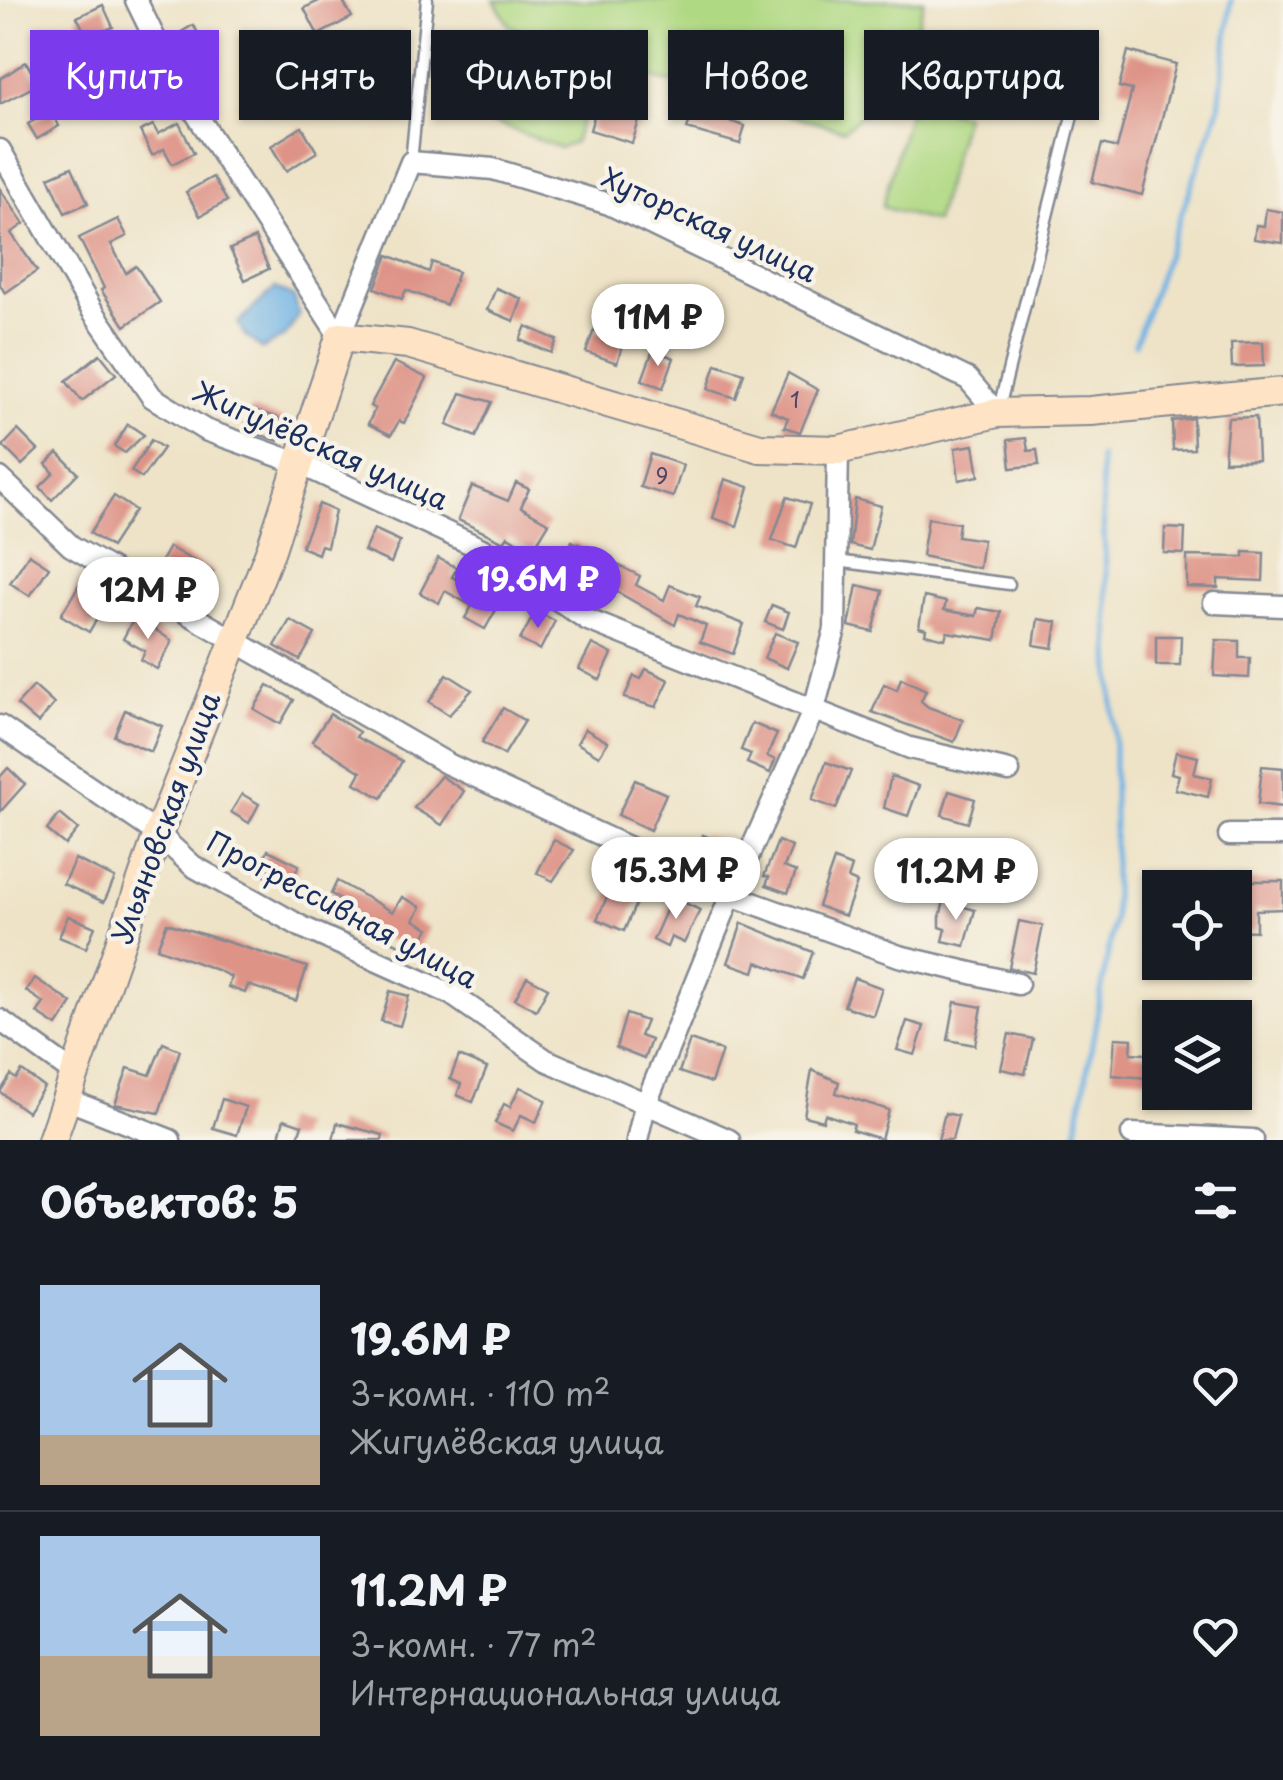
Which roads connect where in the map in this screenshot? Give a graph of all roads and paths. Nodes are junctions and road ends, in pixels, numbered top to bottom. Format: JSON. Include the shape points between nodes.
{"nodes":[{"id":1,"x":136,"y":0,"type":"edge"},
{"id":2,"x":427,"y":0,"type":"edge"},
{"id":3,"x":1071,"y":120,"type":"edge"},
{"id":4,"x":0,"y":150,"type":"edge"},
{"id":5,"x":411,"y":162,"type":"junction"},
{"id":6,"x":340,"y":337,"type":"junction"},
{"id":7,"x":1283,"y":392,"type":"edge"},
{"id":8,"x":997,"y":413,"type":"junction"},
{"id":9,"x":838,"y":450,"type":"junction"},
{"id":10,"x":298,"y":463,"type":"junction"},
{"id":11,"x":0,"y":478,"type":"edge"},
{"id":12,"x":837,"y":561,"type":"junction"},
{"id":13,"x":1009,"y":584,"type":"dead end"},
{"id":14,"x":1214,"y":603,"type":"dead end"},
{"id":15,"x":1283,"y":606,"type":"edge"},
{"id":16,"x":233,"y":638,"type":"junction"},
{"id":17,"x":814,"y":709,"type":"junction"},
{"id":18,"x":3,"y":735,"type":"edge"},
{"id":19,"x":1009,"y":770,"type":"dead end"},
{"id":20,"x":158,"y":834,"type":"junction"},
{"id":21,"x":1230,"y":835,"type":"dead end"},
{"id":22,"x":1283,"y":835,"type":"edge"},
{"id":23,"x":730,"y":895,"type":"junction"},
{"id":24,"x":1018,"y":984,"type":"dead end"},
{"id":25,"x":0,"y":1020,"type":"edge"},
{"id":26,"x":71,"y":1086,"type":"junction"},
{"id":27,"x":645,"y":1106,"type":"junction"},
{"id":28,"x":1132,"y":1134,"type":"dead end"},
{"id":29,"x":52,"y":1140,"type":"edge"},
{"id":30,"x":170,"y":1140,"type":"edge"},
{"id":31,"x":637,"y":1140,"type":"edge"},
{"id":32,"x":729,"y":1140,"type":"edge"},
{"id":33,"x":1253,"y":1140,"type":"edge"}],
"edges":[{"from":1,"to":6,"type":"street","via":[[177,84]]},
{"from":2,"to":5,"type":"lane"},
{"from":3,"to":8,"type":"lane"},
{"from":4,"to":10,"type":"street","name":"Жигулёвская улица","via":[[92,310],[152,397],[206,430]]},
{"from":5,"to":6,"type":"street","name":"Ульяновская улица"},
{"from":5,"to":8,"type":"street","name":"Хуторская улица","via":[[493,169],[609,204],[968,379]]},
{"from":6,"to":9,"type":"street","via":[[408,344],[760,448]]},
{"from":6,"to":10,"type":"street","name":"Ульяновская улица"},
{"from":7,"to":8,"type":"street"},
{"from":8,"to":9,"type":"street"},
{"from":9,"to":12,"type":"street"},
{"from":10,"to":16,"type":"street","name":"Ульяновская улица"},
{"from":10,"to":17,"type":"street","name":"Жигулёвская улица","via":[[482,549],[588,620]]},
{"from":11,"to":16,"type":"street","via":[[71,546]]},
{"from":12,"to":13,"type":"lane"},
{"from":12,"to":17,"type":"street","via":[[835,629]]},
{"from":14,"to":15,"type":"street"},
{"from":16,"to":20,"type":"street","name":"Ульяновская улица"},
{"from":16,"to":23,"type":"street","via":[[448,764]]},
{"from":17,"to":19,"type":"street","name":"Жигулёвская улица","via":[[910,748]]},
{"from":17,"to":23,"type":"street"},
{"from":18,"to":20,"type":"street","name":"Прогрессивная улица"},
{"from":20,"to":26,"type":"street","name":"Ульяновская улица"},
{"from":20,"to":27,"type":"street","name":"Прогрессивная улица","via":[[192,866],[302,927],[451,994],[546,1060]]},
{"from":21,"to":22,"type":"street"},
{"from":23,"to":24,"type":"street","via":[[899,956]]},
{"from":23,"to":27,"type":"street"},
{"from":25,"to":26,"type":"street"},
{"from":26,"to":29,"type":"street","name":"Ульяновская улица"},
{"from":26,"to":30,"type":"street"},
{"from":27,"to":31,"type":"street"},
{"from":27,"to":32,"type":"street","name":"Прогрессивная улица"},
{"from":28,"to":33,"type":"street"}]}
